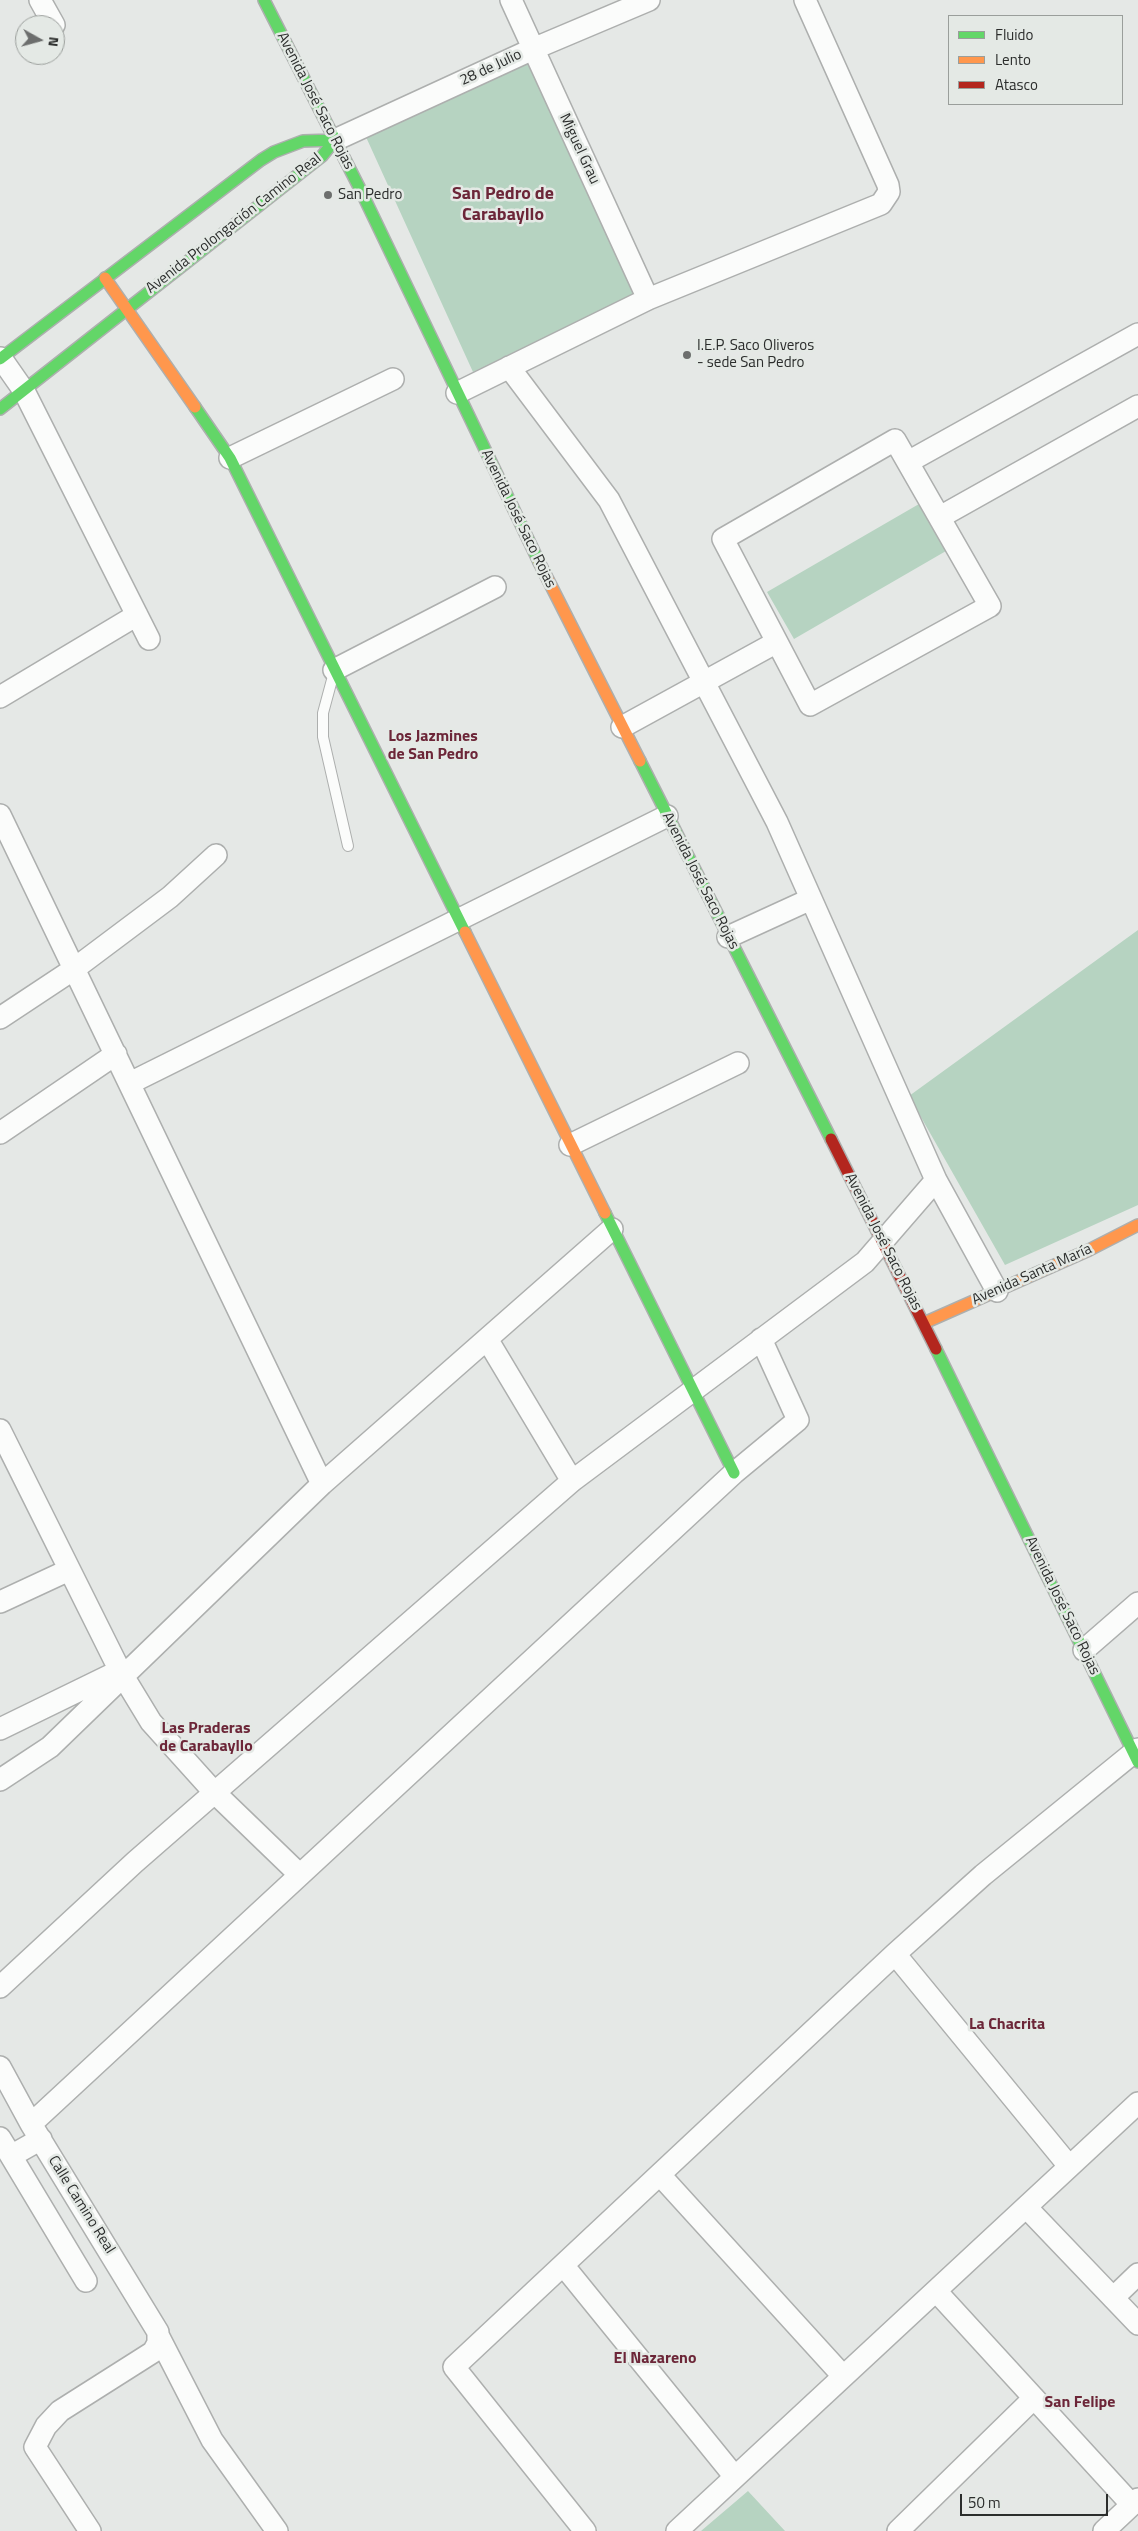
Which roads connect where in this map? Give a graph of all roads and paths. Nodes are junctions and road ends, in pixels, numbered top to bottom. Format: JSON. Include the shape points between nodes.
{"nodes":[{"id":1,"x":40,"y":0,"type":"edge"},
{"id":2,"x":264,"y":0,"type":"edge"},
{"id":3,"x":511,"y":0,"type":"edge"},
{"id":4,"x":649,"y":0,"type":"edge"},
{"id":5,"x":805,"y":0,"type":"edge"},
{"id":6,"x":48,"y":15,"type":"edge"},
{"id":7,"x":533,"y":49,"type":"junction"},
{"id":8,"x":335,"y":140,"type":"junction"},
{"id":9,"x":106,"y":278,"type":"junction"},
{"id":10,"x":648,"y":299,"type":"junction"},
{"id":11,"x":128,"y":308,"type":"junction"},
{"id":12,"x":1138,"y":334,"type":"edge"},
{"id":13,"x":1,"y":359,"type":"edge"},
{"id":14,"x":510,"y":367,"type":"junction"},
{"id":15,"x":393,"y":380,"type":"dead end"},
{"id":16,"x":24,"y":391,"type":"junction"},
{"id":17,"x":457,"y":393,"type":"junction"},
{"id":18,"x":1138,"y":406,"type":"edge"},
{"id":19,"x":0,"y":410,"type":"edge"},
{"id":20,"x":230,"y":458,"type":"junction"},
{"id":21,"x":908,"y":462,"type":"junction"},
{"id":22,"x":940,"y":517,"type":"junction"},
{"id":23,"x":495,"y":587,"type":"dead end"},
{"id":24,"x":137,"y":615,"type":"junction"},
{"id":25,"x":149,"y":639,"type":"dead end"},
{"id":26,"x":777,"y":642,"type":"junction"},
{"id":27,"x":334,"y":670,"type":"junction"},
{"id":28,"x":703,"y":683,"type":"junction"},
{"id":29,"x":0,"y":697,"type":"edge"},
{"id":30,"x":622,"y":727,"type":"junction"},
{"id":31,"x":0,"y":814,"type":"edge"},
{"id":32,"x":667,"y":816,"type":"junction"},
{"id":33,"x":348,"y":846,"type":"dead end"},
{"id":34,"x":216,"y":855,"type":"dead end"},
{"id":35,"x":811,"y":899,"type":"junction"},
{"id":36,"x":458,"y":921,"type":"junction"},
{"id":37,"x":728,"y":937,"type":"junction"},
{"id":38,"x":74,"y":968,"type":"junction"},
{"id":39,"x":0,"y":1018,"type":"edge"},
{"id":40,"x":116,"y":1054,"type":"junction"},
{"id":41,"x":738,"y":1063,"type":"dead end"},
{"id":42,"x":130,"y":1083,"type":"junction"},
{"id":43,"x":0,"y":1133,"type":"edge"},
{"id":44,"x":570,"y":1145,"type":"junction"},
{"id":45,"x":936,"y":1180,"type":"junction"},
{"id":46,"x":1138,"y":1226,"type":"edge"},
{"id":47,"x":612,"y":1229,"type":"junction"},
{"id":48,"x":883,"y":1240,"type":"junction"},
{"id":49,"x":997,"y":1291,"type":"junction"},
{"id":50,"x":924,"y":1323,"type":"junction"},
{"id":51,"x":487,"y":1339,"type":"junction"},
{"id":52,"x":761,"y":1339,"type":"junction"},
{"id":53,"x":692,"y":1390,"type":"junction"},
{"id":54,"x":0,"y":1430,"type":"edge"},
{"id":55,"x":8,"y":1464,"type":"edge"},
{"id":56,"x":734,"y":1473,"type":"junction"},
{"id":57,"x":572,"y":1480,"type":"junction"},
{"id":58,"x":322,"y":1484,"type":"junction"},
{"id":59,"x":69,"y":1570,"type":"junction"},
{"id":60,"x":0,"y":1602,"type":"edge"},
{"id":61,"x":1138,"y":1602,"type":"edge"},
{"id":62,"x":1084,"y":1650,"type":"junction"},
{"id":63,"x":121,"y":1674,"type":"junction"},
{"id":64,"x":0,"y":1728,"type":"edge"},
{"id":65,"x":1137,"y":1755,"type":"edge"},
{"id":66,"x":0,"y":1780,"type":"edge"},
{"id":67,"x":214,"y":1792,"type":"junction"},
{"id":68,"x":300,"y":1876,"type":"junction"},
{"id":69,"x":895,"y":1954,"type":"junction"},
{"id":70,"x":0,"y":1986,"type":"edge"},
{"id":71,"x":0,"y":2067,"type":"edge"},
{"id":72,"x":1138,"y":2102,"type":"edge"},
{"id":73,"x":36,"y":2132,"type":"junction"},
{"id":74,"x":0,"y":2138,"type":"edge"},
{"id":75,"x":11,"y":2156,"type":"junction"},
{"id":76,"x":1070,"y":2166,"type":"junction"},
{"id":77,"x":660,"y":2175,"type":"junction"},
{"id":78,"x":1026,"y":2207,"type":"junction"},
{"id":79,"x":563,"y":2265,"type":"junction"},
{"id":80,"x":1138,"y":2274,"type":"edge"},
{"id":81,"x":86,"y":2281,"type":"dead end"},
{"id":82,"x":936,"y":2290,"type":"junction"},
{"id":83,"x":1113,"y":2298,"type":"junction"},
{"id":84,"x":1138,"y":2324,"type":"edge"},
{"id":85,"x":159,"y":2340,"type":"junction"},
{"id":86,"x":843,"y":2376,"type":"junction"},
{"id":87,"x":1034,"y":2398,"type":"junction"},
{"id":88,"x":735,"y":2477,"type":"junction"},
{"id":89,"x":1135,"y":2502,"type":"edge"},
{"id":90,"x":90,"y":2531,"type":"edge"},
{"id":91,"x":276,"y":2531,"type":"edge"},
{"id":92,"x":585,"y":2531,"type":"edge"},
{"id":93,"x":677,"y":2531,"type":"edge"},
{"id":94,"x":898,"y":2531,"type":"edge"},
{"id":95,"x":1104,"y":2531,"type":"edge"}],
"edges":[{"from":1,"to":6,"type":"street"},
{"from":2,"to":8,"type":"main road","name":"Avenida José Saco Rojas"},
{"from":3,"to":7,"type":"street","name":"Miguel Grau"},
{"from":4,"to":7,"type":"street","name":"28 de Julio"},
{"from":5,"to":10,"type":"street","via":[[888,185],[886,198],[874,208]]},
{"from":7,"to":8,"type":"street","name":"28 de Julio"},
{"from":7,"to":10,"type":"street","name":"Miguel Grau"},
{"from":8,"to":9,"type":"main road","name":"Avenida Prolongación Camino Real","via":[[303,141],[274,152],[218,190]]},
{"from":8,"to":11,"type":"main road","name":"Avenida Prolongación Camino Real","via":[[322,156]]},
{"from":8,"to":17,"type":"main road","name":"Avenida José Saco Rojas"},
{"from":9,"to":11,"type":"main road"},
{"from":9,"to":13,"type":"main road","name":"Avenida Prolongación Camino Real"},
{"from":10,"to":14,"type":"street"},
{"from":11,"to":16,"type":"main road","name":"Avenida Prolongación Camino Real"},
{"from":11,"to":20,"type":"main road"},
{"from":12,"to":21,"type":"street"},
{"from":13,"to":16,"type":"street"},
{"from":14,"to":17,"type":"street"},
{"from":14,"to":28,"type":"street","via":[[609,500]]},
{"from":15,"to":20,"type":"street"},
{"from":16,"to":19,"type":"main road","name":"Avenida Prolongación Camino Real"},
{"from":16,"to":24,"type":"street"},
{"from":17,"to":30,"type":"main road","name":"Avenida José Saco Rojas"},
{"from":18,"to":22,"type":"street"},
{"from":20,"to":27,"type":"main road"},
{"from":21,"to":22,"type":"street"},
{"from":21,"to":26,"type":"street","via":[[895,440],[723,539]]},
{"from":22,"to":26,"type":"street","via":[[990,606],[810,705]]},
{"from":23,"to":27,"type":"street"},
{"from":24,"to":25,"type":"street"},
{"from":24,"to":29,"type":"street"},
{"from":26,"to":28,"type":"street"},
{"from":27,"to":33,"type":"lane","via":[[323,713],[323,737]]},
{"from":27,"to":36,"type":"main road"},
{"from":28,"to":30,"type":"street"},
{"from":28,"to":35,"type":"street","via":[[777,822]]},
{"from":30,"to":32,"type":"main road","name":"Avenida José Saco Rojas"},
{"from":31,"to":38,"type":"street"},
{"from":32,"to":36,"type":"street"},
{"from":32,"to":37,"type":"main road","name":"Avenida José Saco Rojas"},
{"from":34,"to":38,"type":"street","via":[[170,897]]},
{"from":35,"to":37,"type":"street"},
{"from":35,"to":45,"type":"street"},
{"from":36,"to":42,"type":"street"},
{"from":36,"to":44,"type":"main road"},
{"from":37,"to":48,"type":"main road","name":"Avenida José Saco Rojas"},
{"from":38,"to":39,"type":"street"},
{"from":38,"to":40,"type":"street"},
{"from":40,"to":42,"type":"street"},
{"from":40,"to":43,"type":"street"},
{"from":41,"to":44,"type":"street"},
{"from":42,"to":58,"type":"street"},
{"from":44,"to":47,"type":"main road"},
{"from":45,"to":48,"type":"street"},
{"from":45,"to":49,"type":"street"},
{"from":46,"to":49,"type":"main road","name":"Avenida Santa María"},
{"from":47,"to":51,"type":"street"},
{"from":47,"to":53,"type":"main road"},
{"from":48,"to":50,"type":"main road","name":"Avenida José Saco Rojas"},
{"from":48,"to":52,"type":"street","via":[[865,1262]]},
{"from":49,"to":50,"type":"main road","name":"Avenida Santa María"},
{"from":50,"to":62,"type":"main road","name":"Avenida José Saco Rojas"},
{"from":51,"to":57,"type":"street"},
{"from":51,"to":58,"type":"street"},
{"from":52,"to":53,"type":"street"},
{"from":52,"to":56,"type":"street","via":[[798,1420]]},
{"from":53,"to":56,"type":"main road"},
{"from":53,"to":57,"type":"street"},
{"from":54,"to":55,"type":"street"},
{"from":55,"to":59,"type":"street"},
{"from":56,"to":68,"type":"street"},
{"from":57,"to":67,"type":"street"},
{"from":58,"to":63,"type":"street"},
{"from":59,"to":60,"type":"street"},
{"from":59,"to":63,"type":"street"},
{"from":61,"to":62,"type":"street"},
{"from":62,"to":65,"type":"main road","name":"Avenida José Saco Rojas"},
{"from":63,"to":64,"type":"street"},
{"from":63,"to":66,"type":"street","via":[[50,1747]]},
{"from":63,"to":67,"type":"street","via":[[151,1722]]},
{"from":65,"to":69,"type":"street","via":[[983,1875]]},
{"from":67,"to":68,"type":"street"},
{"from":67,"to":70,"type":"street"},
{"from":68,"to":73,"type":"street"},
{"from":69,"to":76,"type":"street"},
{"from":69,"to":77,"type":"street"},
{"from":71,"to":73,"type":"street","name":"Calle Camino Real"},
{"from":72,"to":76,"type":"street"},
{"from":73,"to":75,"type":"street"},
{"from":73,"to":85,"type":"street","name":"Calle Camino Real","via":[[158,2332]]},
{"from":74,"to":75,"type":"street"},
{"from":75,"to":81,"type":"street"},
{"from":76,"to":78,"type":"street"},
{"from":77,"to":79,"type":"street"},
{"from":77,"to":86,"type":"street"},
{"from":78,"to":82,"type":"street"},
{"from":78,"to":83,"type":"street"},
{"from":79,"to":88,"type":"street"},
{"from":79,"to":92,"type":"street","via":[[454,2367]]},
{"from":80,"to":83,"type":"street"},
{"from":82,"to":86,"type":"street"},
{"from":82,"to":87,"type":"street"},
{"from":83,"to":84,"type":"street"},
{"from":85,"to":90,"type":"street","via":[[153,2352],[60,2411],[46,2426],[35,2446]]},
{"from":85,"to":91,"type":"street","name":"Calle Camino Real","via":[[212,2440]]},
{"from":86,"to":88,"type":"street"},
{"from":87,"to":89,"type":"street"},
{"from":87,"to":94,"type":"street"},
{"from":88,"to":93,"type":"street"},
{"from":89,"to":95,"type":"street"}]}
